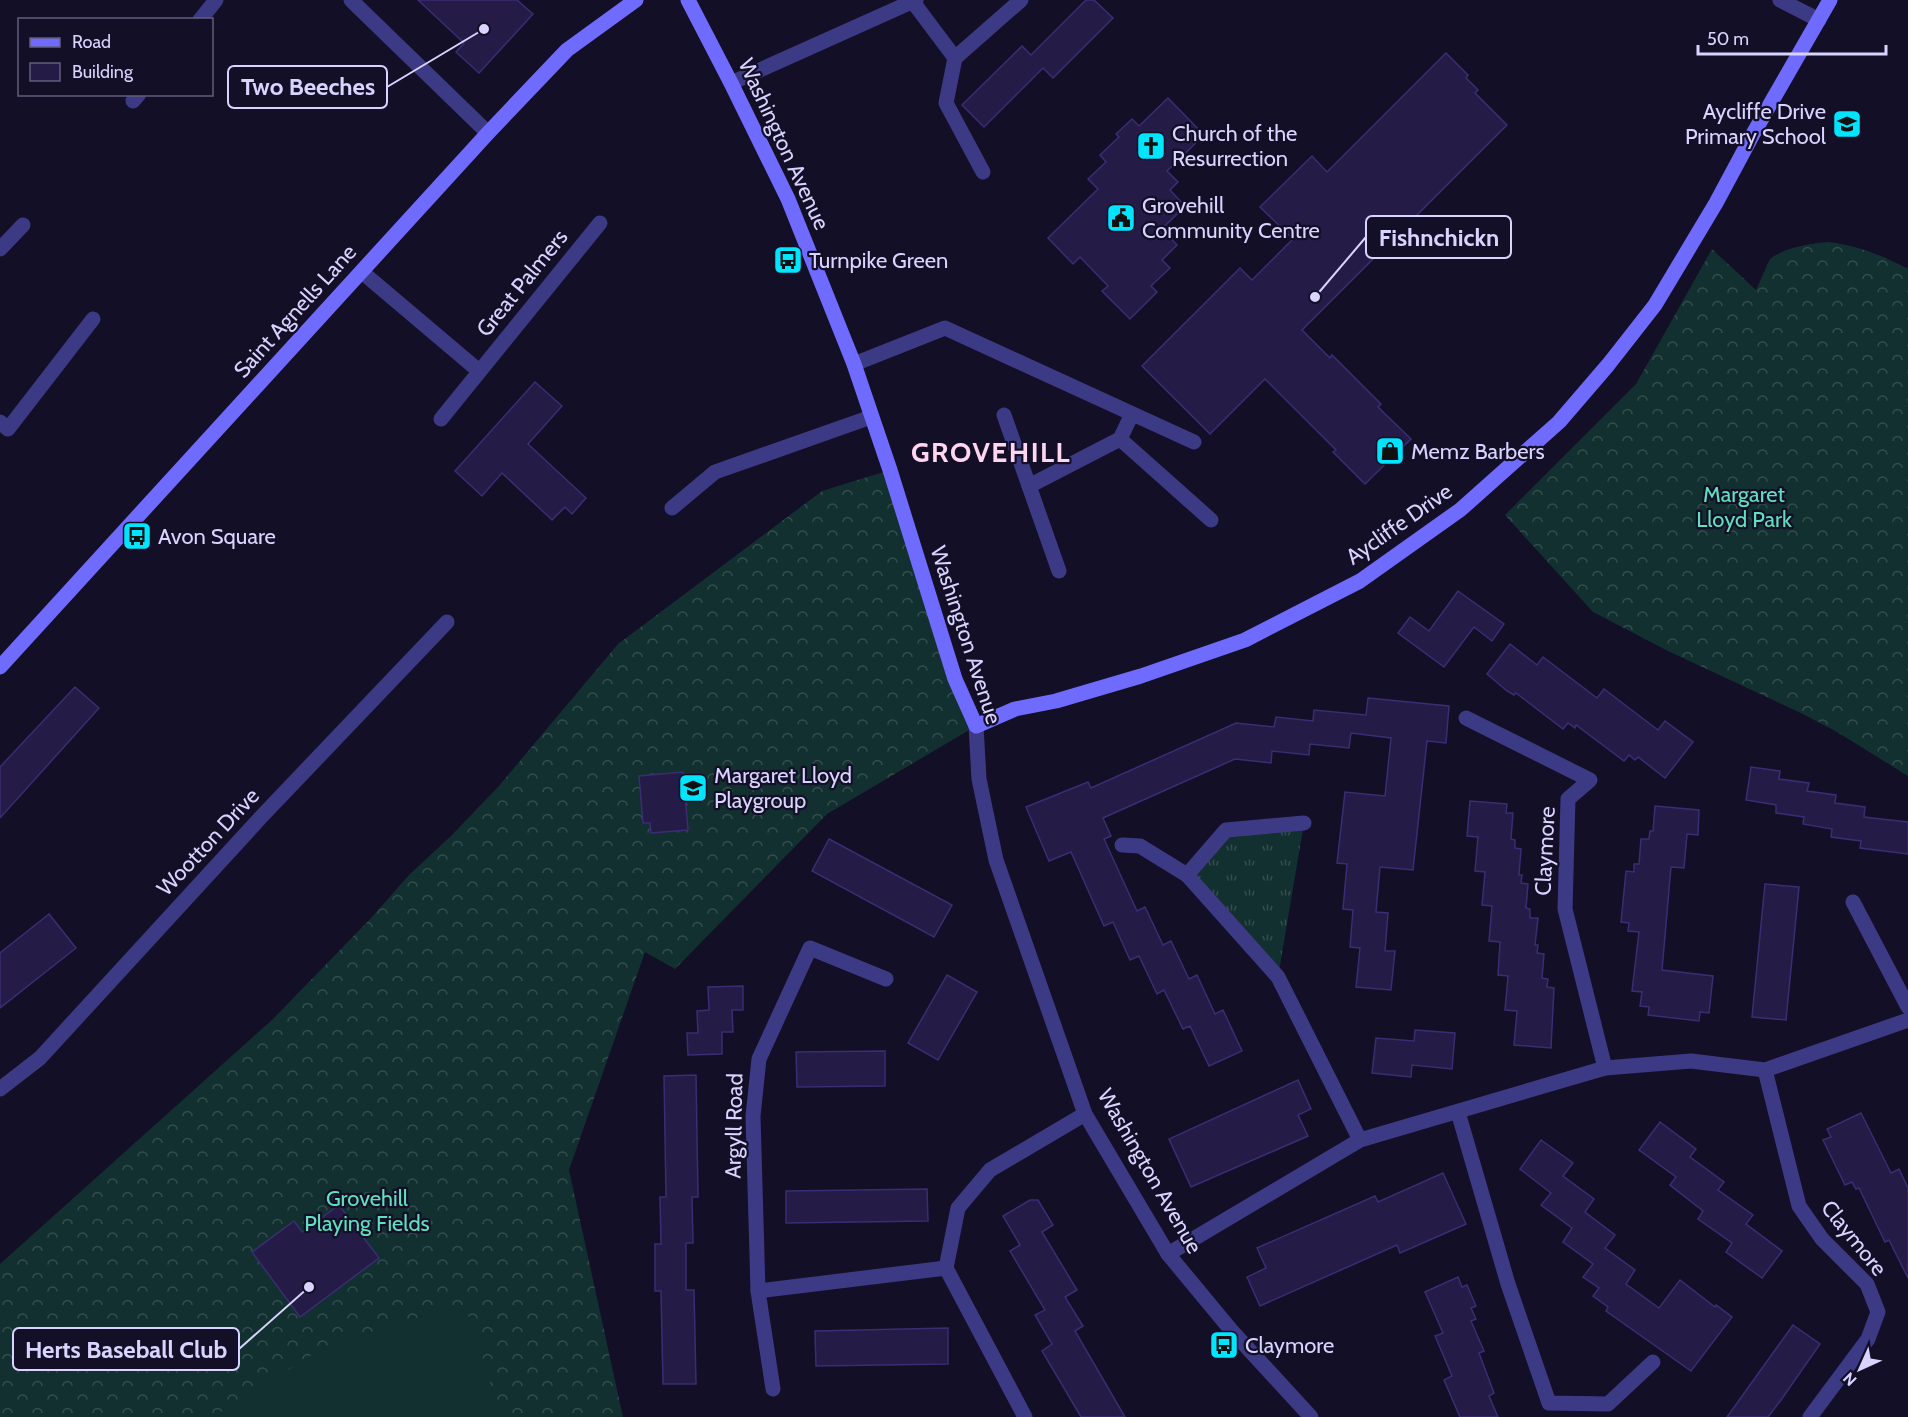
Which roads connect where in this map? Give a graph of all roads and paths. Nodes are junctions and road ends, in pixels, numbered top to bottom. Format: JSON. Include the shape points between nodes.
{"nodes":[{"id":1,"x":216,"y":0,"type":"edge"},
{"id":2,"x":351,"y":0,"type":"edge"},
{"id":3,"x":636,"y":0,"type":"edge"},
{"id":4,"x":688,"y":0,"type":"edge"},
{"id":5,"x":1021,"y":0,"type":"edge"},
{"id":6,"x":1780,"y":0,"type":"edge"},
{"id":7,"x":1830,"y":0,"type":"edge"},
{"id":8,"x":915,"y":1,"type":"edge"},
{"id":9,"x":202,"y":18,"type":"edge"},
{"id":10,"x":1819,"y":20,"type":"junction"},
{"id":11,"x":955,"y":58,"type":"junction"},
{"id":12,"x":731,"y":83,"type":"junction"},
{"id":13,"x":488,"y":133,"type":"junction"},
{"id":14,"x":983,"y":172,"type":"dead end"},
{"id":15,"x":600,"y":223,"type":"dead end"},
{"id":16,"x":23,"y":225,"type":"dead end"},
{"id":17,"x":0,"y":249,"type":"edge"},
{"id":18,"x":362,"y":272,"type":"junction"},
{"id":19,"x":93,"y":319,"type":"dead end"},
{"id":20,"x":854,"y":364,"type":"junction"},
{"id":21,"x":478,"y":371,"type":"junction"},
{"id":22,"x":1132,"y":414,"type":"junction"},
{"id":23,"x":1004,"y":415,"type":"dead end"},
{"id":24,"x":871,"y":417,"type":"junction"},
{"id":25,"x":441,"y":419,"type":"dead end"},
{"id":26,"x":0,"y":422,"type":"edge"},
{"id":27,"x":1120,"y":440,"type":"junction"},
{"id":28,"x":1194,"y":442,"type":"dead end"},
{"id":29,"x":1029,"y":486,"type":"junction"},
{"id":30,"x":672,"y":508,"type":"dead end"},
{"id":31,"x":1211,"y":520,"type":"dead end"},
{"id":32,"x":1059,"y":571,"type":"dead end"},
{"id":33,"x":447,"y":622,"type":"dead end"},
{"id":34,"x":0,"y":667,"type":"edge"},
{"id":35,"x":1466,"y":718,"type":"dead end"},
{"id":36,"x":976,"y":726,"type":"junction"},
{"id":37,"x":1304,"y":823,"type":"dead end"},
{"id":38,"x":1122,"y":845,"type":"dead end"},
{"id":39,"x":1187,"y":875,"type":"junction"},
{"id":40,"x":1852,"y":902,"type":"dead end"},
{"id":41,"x":886,"y":979,"type":"dead end"},
{"id":42,"x":1908,"y":1007,"type":"edge"},
{"id":43,"x":1908,"y":1020,"type":"edge"},
{"id":44,"x":1605,"y":1068,"type":"junction"},
{"id":45,"x":1765,"y":1070,"type":"junction"},
{"id":46,"x":0,"y":1089,"type":"edge"},
{"id":47,"x":1458,"y":1112,"type":"junction"},
{"id":48,"x":1085,"y":1114,"type":"junction"},
{"id":49,"x":1360,"y":1140,"type":"junction"},
{"id":50,"x":1168,"y":1254,"type":"junction"},
{"id":51,"x":946,"y":1268,"type":"junction"},
{"id":52,"x":758,"y":1291,"type":"junction"},
{"id":53,"x":1653,"y":1362,"type":"dead end"},
{"id":54,"x":773,"y":1389,"type":"dead end"},
{"id":55,"x":1025,"y":1417,"type":"edge"},
{"id":56,"x":1311,"y":1417,"type":"edge"},
{"id":57,"x":1810,"y":1417,"type":"edge"}],
"edges":[{"from":1,"to":9,"type":"street"},
{"from":2,"to":13,"type":"street"},
{"from":3,"to":13,"type":"street","name":"Saint Agnells Lane","via":[[567,50]]},
{"from":4,"to":12,"type":"street","name":"Washington Avenue"},
{"from":5,"to":11,"type":"street"},
{"from":6,"to":10,"type":"street"},
{"from":7,"to":10,"type":"street","name":"Aycliffe Drive"},
{"from":8,"to":11,"type":"street"},
{"from":8,"to":12,"type":"street"},
{"from":10,"to":36,"type":"street","name":"Aycliffe Drive","via":[[1655,305],[1559,422],[1460,510],[1360,581],[1245,640],[1141,676],[1015,709]]},
{"from":11,"to":14,"type":"street","via":[[946,103]]},
{"from":12,"to":20,"type":"street","name":"Washington Avenue","via":[[788,199]]},
{"from":13,"to":18,"type":"street","name":"Saint Agnells Lane"},
{"from":15,"to":21,"type":"street","name":"Great Palmers"},
{"from":16,"to":17,"type":"street"},
{"from":18,"to":21,"type":"street","name":"Great Palmers"},
{"from":18,"to":34,"type":"street","name":"Saint Agnells Lane"},
{"from":19,"to":26,"type":"street","via":[[8,429]]},
{"from":20,"to":22,"type":"street","via":[[945,328]]},
{"from":20,"to":24,"type":"street","name":"Washington Avenue"},
{"from":21,"to":25,"type":"street","name":"Great Palmers"},
{"from":22,"to":27,"type":"street"},
{"from":22,"to":28,"type":"street"},
{"from":23,"to":29,"type":"street"},
{"from":24,"to":30,"type":"street","via":[[715,472]]},
{"from":24,"to":36,"type":"street","name":"Washington Avenue","via":[[955,679]]},
{"from":27,"to":29,"type":"street"},
{"from":27,"to":31,"type":"street"},
{"from":29,"to":32,"type":"street"},
{"from":33,"to":46,"type":"street","name":"Wootton Drive","via":[[261,816],[40,1058]]},
{"from":35,"to":44,"type":"street","name":"Claymore","via":[[1590,780],[1568,799],[1565,909]]},
{"from":36,"to":48,"type":"street","name":"Washington Avenue","via":[[979,779],[996,860]]},
{"from":37,"to":39,"type":"street","via":[[1226,830]]},
{"from":38,"to":39,"type":"street","via":[[1140,846]]},
{"from":39,"to":49,"type":"street","via":[[1278,977]]},
{"from":40,"to":42,"type":"street"},
{"from":41,"to":52,"type":"street","name":"Argyll Road","via":[[810,948],[759,1059],[753,1116]]},
{"from":43,"to":45,"type":"street"},
{"from":44,"to":45,"type":"street","via":[[1691,1061]]},
{"from":44,"to":47,"type":"street"},
{"from":45,"to":57,"type":"street","name":"Claymore","via":[[1798,1206],[1822,1239],[1867,1284],[1878,1312],[1868,1339]]},
{"from":47,"to":49,"type":"street"},
{"from":47,"to":53,"type":"street","via":[[1508,1284],[1550,1403],[1608,1404]]},
{"from":48,"to":50,"type":"street","name":"Washington Avenue"},
{"from":48,"to":51,"type":"street","via":[[990,1170],[958,1208]]},
{"from":49,"to":50,"type":"street"},
{"from":50,"to":56,"type":"street","name":"Washington Avenue"},
{"from":51,"to":52,"type":"street"},
{"from":51,"to":55,"type":"street"},
{"from":52,"to":54,"type":"street","name":"Argyll Road"}]}
